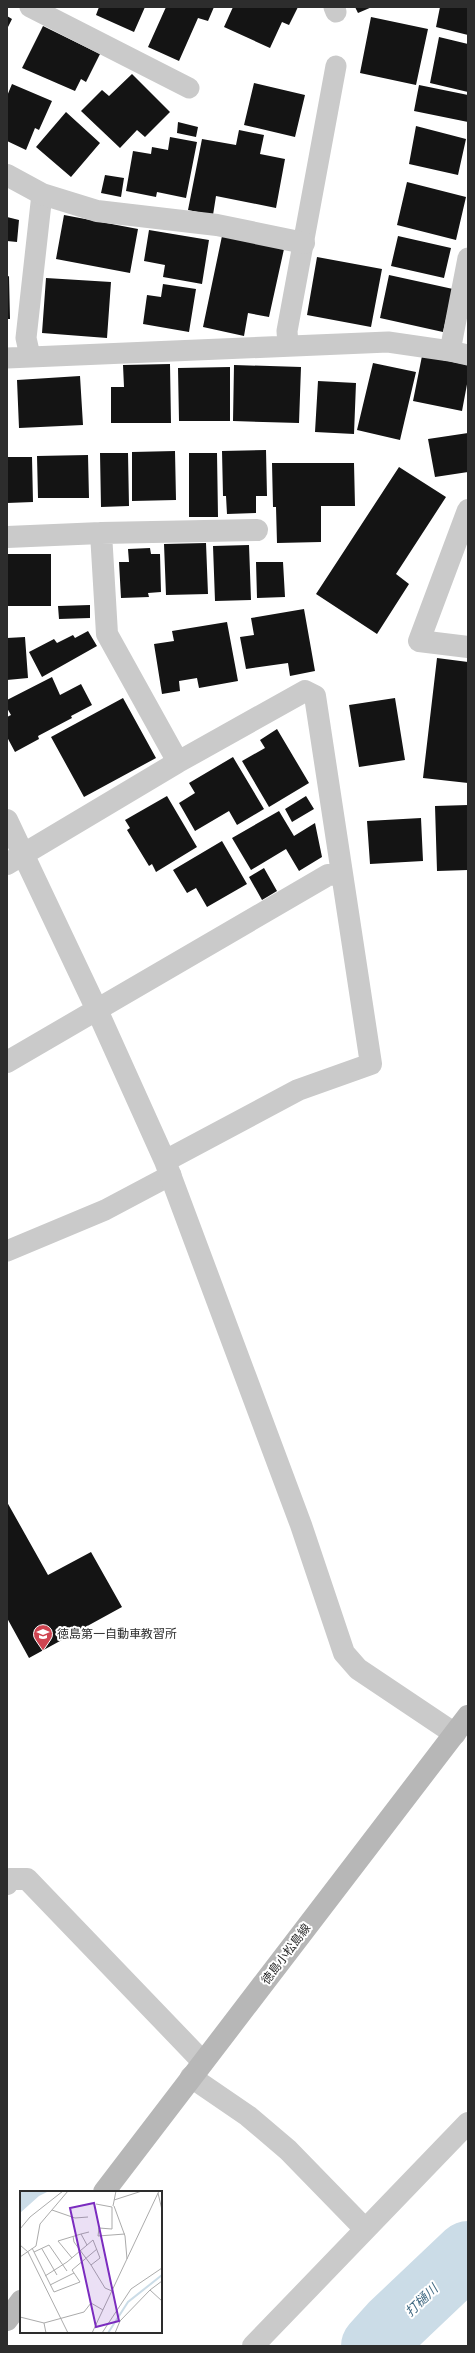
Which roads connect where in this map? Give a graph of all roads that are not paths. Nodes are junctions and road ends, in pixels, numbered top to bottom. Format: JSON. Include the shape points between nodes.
{"nodes":[{"id":1,"x":30,"y":7,"type":"edge"},
{"id":2,"x":57,"y":13,"type":"edge"},
{"id":3,"x":336,"y":66,"type":"dead end"},
{"id":4,"x":189,"y":88,"type":"dead end"},
{"id":5,"x":7,"y":175,"type":"edge"},
{"id":6,"x":42,"y":194,"type":"junction"},
{"id":7,"x":304,"y":243,"type":"junction"},
{"id":8,"x":468,"y":258,"type":"edge"},
{"id":9,"x":288,"y":345,"type":"junction"},
{"id":10,"x":459,"y":353,"type":"edge"},
{"id":11,"x":30,"y":356,"type":"junction"},
{"id":12,"x":7,"y":358,"type":"edge"},
{"id":13,"x":468,"y":510,"type":"edge"},
{"id":14,"x":257,"y":530,"type":"dead end"},
{"id":15,"x":101,"y":533,"type":"junction"},
{"id":16,"x":7,"y":537,"type":"edge"},
{"id":17,"x":468,"y":647,"type":"edge"},
{"id":18,"x":178,"y":762,"type":"junction"},
{"id":19,"x":7,"y":820,"type":"edge"},
{"id":20,"x":15,"y":860,"type":"edge"},
{"id":21,"x":342,"y":874,"type":"junction"},
{"id":22,"x":97,"y":1010,"type":"junction"},
{"id":23,"x":7,"y":1062,"type":"edge"},
{"id":24,"x":168,"y":1168,"type":"junction"},
{"id":25,"x":7,"y":1251,"type":"edge"},
{"id":26,"x":468,"y":1716,"type":"edge"},
{"id":27,"x":455,"y":1734,"type":"junction"},
{"id":28,"x":7,"y":1884,"type":"edge"},
{"id":29,"x":197,"y":2069,"type":"junction"},
{"id":30,"x":468,"y":2123,"type":"edge"},
{"id":31,"x":105,"y":2191,"type":"edge"},
{"id":32,"x":364,"y":2228,"type":"junction"},
{"id":33,"x":20,"y":2302,"type":"edge"},
{"id":34,"x":7,"y":2320,"type":"edge"},
{"id":35,"x":253,"y":2346,"type":"edge"}],
"edges":[{"from":1,"to":2,"type":"lane"},
{"from":2,"to":4,"type":"lane"},
{"from":3,"to":7,"type":"lane"},
{"from":5,"to":6,"type":"street"},
{"from":6,"to":7,"type":"street","via":[[97,210],[217,225]]},
{"from":6,"to":11,"type":"lane","via":[[26,338]]},
{"from":7,"to":9,"type":"lane","via":[[287,331]]},
{"from":8,"to":10,"type":"lane"},
{"from":9,"to":10,"type":"lane","via":[[388,342]]},
{"from":9,"to":11,"type":"lane"},
{"from":11,"to":12,"type":"lane"},
{"from":13,"to":17,"type":"street","via":[[418,641]]},
{"from":14,"to":15,"type":"street"},
{"from":15,"to":16,"type":"street"},
{"from":15,"to":18,"type":"street","via":[[107,634]]},
{"from":18,"to":20,"type":"street"},
{"from":18,"to":21,"type":"street","via":[[305,691],[315,696]]},
{"from":19,"to":20,"type":"street"},
{"from":20,"to":22,"type":"street"},
{"from":21,"to":22,"type":"street","via":[[328,875]]},
{"from":21,"to":24,"type":"street","via":[[372,1064],[298,1090]]},
{"from":22,"to":23,"type":"street"},
{"from":22,"to":24,"type":"street"},
{"from":24,"to":25,"type":"lane","via":[[105,1210]]},
{"from":24,"to":27,"type":"street","via":[[301,1525],[344,1653],[358,1669]]},
{"from":26,"to":27,"type":"main road","name":"徳島小松島線"},
{"from":27,"to":29,"type":"main road","name":"徳島小松島線"},
{"from":28,"to":29,"type":"street","via":[[10,1879],[27,1879]]},
{"from":29,"to":31,"type":"main road","name":"徳島小松島線"},
{"from":29,"to":32,"type":"street","via":[[282,2146]]},
{"from":30,"to":32,"type":"street"},
{"from":32,"to":35,"type":"street"},
{"from":33,"to":34,"type":"main road"}]}
